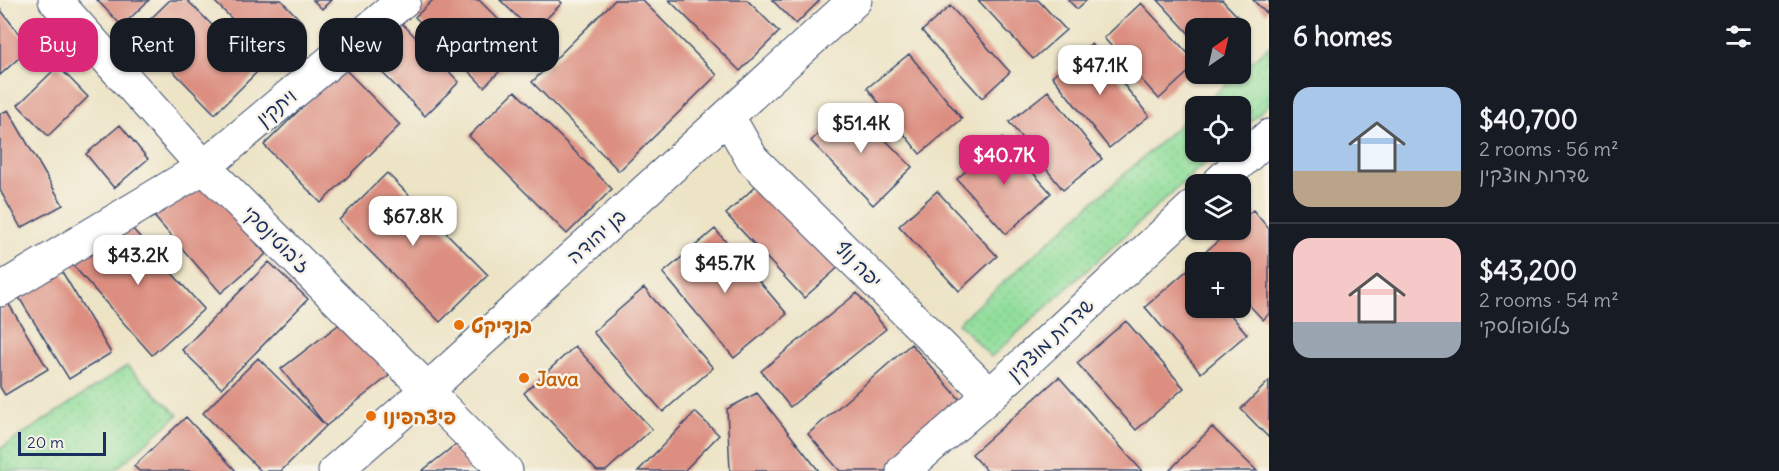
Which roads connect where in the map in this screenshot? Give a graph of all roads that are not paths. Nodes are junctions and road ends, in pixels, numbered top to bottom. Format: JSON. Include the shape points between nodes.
{"nodes":[{"id":1,"x":56,"y":0,"type":"edge"},
{"id":2,"x":404,"y":0,"type":"edge"},
{"id":3,"x":855,"y":0,"type":"edge"},
{"id":4,"x":877,"y":0,"type":"edge"},
{"id":5,"x":735,"y":129,"type":"junction"},
{"id":6,"x":1269,"y":136,"type":"edge"},
{"id":7,"x":204,"y":167,"type":"junction"},
{"id":8,"x":1228,"y":174,"type":"edge"},
{"id":9,"x":1185,"y":214,"type":"edge"},
{"id":10,"x":0,"y":290,"type":"edge"},
{"id":11,"x":990,"y":395,"type":"junction"},
{"id":12,"x":432,"y":396,"type":"junction"},
{"id":13,"x":335,"y":471,"type":"edge"},
{"id":14,"x":360,"y":471,"type":"edge"},
{"id":15,"x":506,"y":471,"type":"edge"},
{"id":16,"x":903,"y":471,"type":"edge"}],
"edges":[{"from":1,"to":7,"type":"street","name":"ז'בוטינסקי"},
{"from":2,"to":7,"type":"street","name":"ויתקין"},
{"from":3,"to":12,"type":"street","name":"בן יהודה"},
{"from":4,"to":5,"type":"street","name":"בן יהודה"},
{"from":5,"to":11,"type":"street","name":"יפה נוף","via":[[752,159]]},
{"from":5,"to":12,"type":"street","name":"בן יהודה"},
{"from":6,"to":8,"type":"street"},
{"from":7,"to":10,"type":"street","name":"ויתקין"},
{"from":7,"to":12,"type":"street","name":"ז'בוטינסקי"},
{"from":9,"to":11,"type":"street","name":"שדרות מוצקין"},
{"from":11,"to":16,"type":"street","name":"שדרות מוצקין"},
{"from":12,"to":13,"type":"street","name":"בן יהודה"},
{"from":12,"to":14,"type":"street","name":"בן יהודה"},
{"from":12,"to":15,"type":"street","name":"ז'בוטינסקי"}]}
